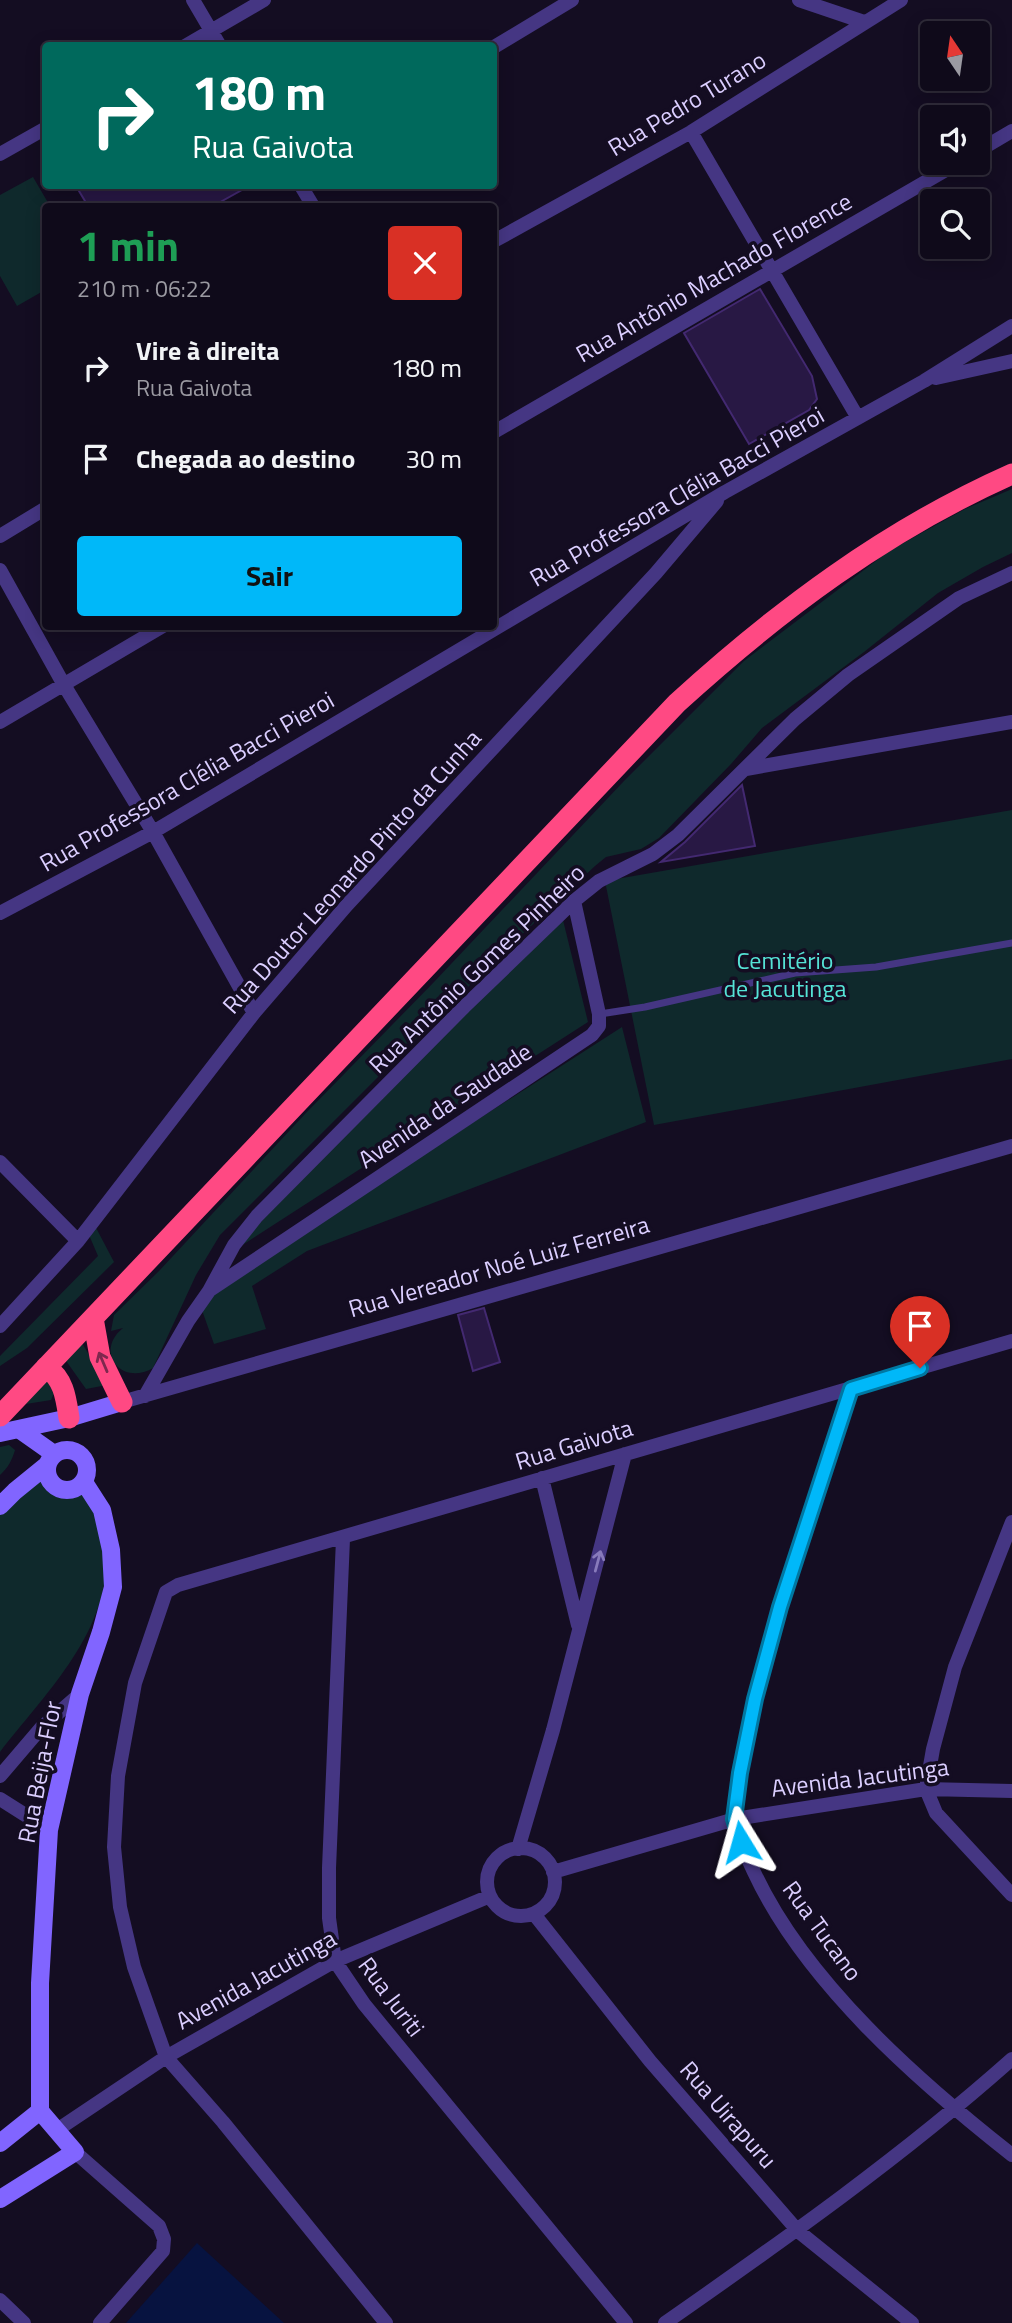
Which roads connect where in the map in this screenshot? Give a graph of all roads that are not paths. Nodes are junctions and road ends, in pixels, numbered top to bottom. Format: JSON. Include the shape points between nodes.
{"nodes":[{"id":1,"x":193,"y":0,"type":"edge"},
{"id":2,"x":264,"y":0,"type":"edge"},
{"id":3,"x":572,"y":0,"type":"edge"},
{"id":4,"x":799,"y":0,"type":"edge"},
{"id":5,"x":901,"y":0,"type":"edge"},
{"id":6,"x":864,"y":22,"type":"junction"},
{"id":7,"x":211,"y":30,"type":"junction"},
{"id":8,"x":192,"y":42,"type":"edge"},
{"id":9,"x":218,"y":42,"type":"edge"},
{"id":10,"x":497,"y":45,"type":"edge"},
{"id":11,"x":42,"y":130,"type":"edge"},
{"id":12,"x":1012,"y":131,"type":"edge"},
{"id":13,"x":691,"y":132,"type":"junction"},
{"id":14,"x":990,"y":144,"type":"edge"},
{"id":15,"x":0,"y":154,"type":"edge"},
{"id":16,"x":937,"y":175,"type":"edge"},
{"id":17,"x":497,"y":240,"type":"edge"},
{"id":18,"x":773,"y":270,"type":"junction"},
{"id":19,"x":1012,"y":326,"type":"edge"},
{"id":20,"x":1012,"y":361,"type":"edge"},
{"id":21,"x":924,"y":381,"type":"junction"},
{"id":22,"x":858,"y":418,"type":"junction"},
{"id":23,"x":497,"y":430,"type":"edge"},
{"id":24,"x":1012,"y":474,"type":"edge"},
{"id":25,"x":725,"y":492,"type":"junction"},
{"id":26,"x":42,"y":510,"type":"edge"},
{"id":27,"x":0,"y":536,"type":"edge"},
{"id":28,"x":0,"y":570,"type":"edge"},
{"id":29,"x":1012,"y":573,"type":"edge"},
{"id":30,"x":497,"y":628,"type":"edge"},
{"id":31,"x":156,"y":630,"type":"edge"},
{"id":32,"x":493,"y":630,"type":"edge"},
{"id":33,"x":64,"y":685,"type":"junction"},
{"id":34,"x":0,"y":722,"type":"edge"},
{"id":35,"x":1012,"y":722,"type":"edge"},
{"id":36,"x":746,"y":769,"type":"junction"},
{"id":37,"x":153,"y":832,"type":"junction"},
{"id":38,"x":574,"y":901,"type":"junction"},
{"id":39,"x":0,"y":913,"type":"edge"},
{"id":40,"x":1012,"y":943,"type":"edge"},
{"id":41,"x":254,"y":1013,"type":"junction"},
{"id":42,"x":599,"y":1014,"type":"junction"},
{"id":43,"x":1012,"y":1146,"type":"edge"},
{"id":44,"x":0,"y":1162,"type":"edge"},
{"id":45,"x":78,"y":1241,"type":"junction"},
{"id":46,"x":209,"y":1291,"type":"junction"},
{"id":47,"x":93,"y":1318,"type":"junction"},
{"id":48,"x":0,"y":1326,"type":"edge"},
{"id":49,"x":1012,"y":1341,"type":"edge"},
{"id":50,"x":46,"y":1367,"type":"junction"},
{"id":51,"x":851,"y":1389,"type":"junction"},
{"id":52,"x":10,"y":1396,"type":"edge"},
{"id":53,"x":145,"y":1396,"type":"junction"},
{"id":54,"x":122,"y":1402,"type":"junction"},
{"id":55,"x":0,"y":1416,"type":"edge"},
{"id":56,"x":69,"y":1418,"type":"junction"},
{"id":57,"x":20,"y":1430,"type":"junction"},
{"id":58,"x":0,"y":1433,"type":"edge"},
{"id":59,"x":72,"y":1450,"type":"junction"},
{"id":60,"x":625,"y":1454,"type":"junction"},
{"id":61,"x":50,"y":1459,"type":"junction"},
{"id":62,"x":542,"y":1478,"type":"junction"},
{"id":63,"x":84,"y":1482,"type":"junction"},
{"id":64,"x":0,"y":1506,"type":"edge"},
{"id":65,"x":1012,"y":1522,"type":"edge"},
{"id":66,"x":343,"y":1539,"type":"junction"},
{"id":67,"x":578,"y":1627,"type":"junction"},
{"id":68,"x":80,"y":1694,"type":"junction"},
{"id":69,"x":0,"y":1776,"type":"edge"},
{"id":70,"x":926,"y":1789,"type":"junction"},
{"id":71,"x":1012,"y":1791,"type":"edge"},
{"id":72,"x":0,"y":1800,"type":"edge"},
{"id":73,"x":734,"y":1819,"type":"junction"},
{"id":74,"x":49,"y":1830,"type":"junction"},
{"id":75,"x":519,"y":1849,"type":"junction"},
{"id":76,"x":553,"y":1872,"type":"junction"},
{"id":77,"x":1012,"y":1895,"type":"edge"},
{"id":78,"x":490,"y":1896,"type":"junction"},
{"id":79,"x":534,"y":1914,"type":"junction"},
{"id":80,"x":335,"y":1961,"type":"junction"},
{"id":81,"x":166,"y":2057,"type":"junction"},
{"id":82,"x":1012,"y":2059,"type":"edge"},
{"id":83,"x":40,"y":2110,"type":"junction"},
{"id":84,"x":955,"y":2110,"type":"junction"},
{"id":85,"x":57,"y":2130,"type":"junction"},
{"id":86,"x":0,"y":2143,"type":"edge"},
{"id":87,"x":75,"y":2152,"type":"junction"},
{"id":88,"x":1012,"y":2155,"type":"edge"},
{"id":89,"x":0,"y":2199,"type":"edge"},
{"id":90,"x":798,"y":2231,"type":"junction"},
{"id":91,"x":0,"y":2300,"type":"edge"},
{"id":92,"x":24,"y":2323,"type":"edge"},
{"id":93,"x":100,"y":2323,"type":"edge"},
{"id":94,"x":386,"y":2323,"type":"edge"},
{"id":95,"x":626,"y":2323,"type":"edge"},
{"id":96,"x":665,"y":2323,"type":"edge"},
{"id":97,"x":912,"y":2323,"type":"edge"}],
"edges":[{"from":1,"to":7,"type":"street"},
{"from":2,"to":7,"type":"street"},
{"from":3,"to":10,"type":"street"},
{"from":4,"to":6,"type":"street"},
{"from":5,"to":6,"type":"street","name":"Rua Pedro Turano"},
{"from":6,"to":13,"type":"street","name":"Rua Pedro Turano"},
{"from":7,"to":8,"type":"street"},
{"from":7,"to":9,"type":"street"},
{"from":11,"to":15,"type":"street"},
{"from":12,"to":14,"type":"street"},
{"from":13,"to":17,"type":"street","name":"Rua Pedro Turano"},
{"from":13,"to":18,"type":"street"},
{"from":16,"to":18,"type":"street","name":"Rua Antônio Machado Florence"},
{"from":18,"to":22,"type":"street"},
{"from":18,"to":23,"type":"street","name":"Rua Antônio Machado Florence"},
{"from":19,"to":21,"type":"street","name":"Rua Professora Clélia Bacci Pieroi"},
{"from":20,"to":21,"type":"street"},
{"from":21,"to":22,"type":"street","name":"Rua Professora Clélia Bacci Pieroi"},
{"from":22,"to":25,"type":"street","name":"Rua Professora Clélia Bacci Pieroi"},
{"from":24,"to":47,"type":"highway","via":[[908,527],[844,567],[796,601],[677,703]]},
{"from":25,"to":30,"type":"street","name":"Rua Professora Clélia Bacci Pieroi"},
{"from":25,"to":41,"type":"street","name":"Rua Doutor Leonardo Pinto da Cunha"},
{"from":26,"to":27,"type":"street"},
{"from":28,"to":33,"type":"street"},
{"from":29,"to":36,"type":"street","name":"Rua Antônio Gomes Pinheiro","via":[[960,598],[848,674]]},
{"from":31,"to":33,"type":"street"},
{"from":32,"to":37,"type":"street","name":"Rua Professora Clélia Bacci Pieroi"},
{"from":33,"to":34,"type":"street"},
{"from":33,"to":37,"type":"street"},
{"from":35,"to":36,"type":"street"},
{"from":36,"to":38,"type":"street","name":"Rua Antônio Gomes Pinheiro","via":[[678,835]]},
{"from":37,"to":39,"type":"street","name":"Rua Professora Clélia Bacci Pieroi"},
{"from":37,"to":41,"type":"street"},
{"from":38,"to":42,"type":"street"},
{"from":38,"to":46,"type":"street","name":"Rua Antônio Gomes Pinheiro","via":[[257,1216],[234,1245]]},
{"from":40,"to":42,"type":"lane","via":[[876,967],[795,972]]},
{"from":41,"to":45,"type":"street","name":"Rua Doutor Leonardo Pinto da Cunha"},
{"from":42,"to":46,"type":"street","name":"Avenida da Saudade","via":[[599,1026],[592,1035]]},
{"from":43,"to":53,"type":"street","name":"Rua Vereador Noé Luiz Ferreira"},
{"from":44,"to":45,"type":"street"},
{"from":45,"to":48,"type":"street","name":"Rua Doutor Leonardo Pinto da Cunha"},
{"from":46,"to":53,"type":"street","name":"Rua Antônio Gomes Pinheiro"},
{"from":47,"to":50,"type":"highway"},
{"from":54,"to":47,"type":"highway","one_way":true,"via":[[100,1357]]},
{"from":49,"to":51,"type":"street","name":"Rua Gaivota"},
{"from":50,"to":52,"type":"highway"},
{"from":50,"to":56,"type":"highway","via":[[61,1382]]},
{"from":51,"to":60,"type":"street","name":"Rua Gaivota"},
{"from":51,"to":73,"type":"street","name":"Rua Tucano","via":[[780,1607],[755,1699]]},
{"from":52,"to":55,"type":"highway"},
{"from":53,"to":54,"type":"street","name":"Rua Vereador Noé Luiz Ferreira"},
{"from":54,"to":56,"type":"street","name":"Rua Vereador Noé Luiz Ferreira"},
{"from":56,"to":57,"type":"street","name":"Rua Vereador Noé Luiz Ferreira"},
{"from":56,"to":59,"type":"street"},
{"from":57,"to":58,"type":"street","name":"Rua Vereador Noé Luiz Ferreira"},
{"from":57,"to":61,"type":"street"},
{"from":59,"to":61,"type":"street"},
{"from":59,"to":63,"type":"street","via":[[86,1463]]},
{"from":60,"to":62,"type":"street","name":"Rua Gaivota"},
{"from":67,"to":60,"type":"street","one_way":true},
{"from":61,"to":63,"type":"street","via":[[47,1475],[58,1489],[68,1491]]},
{"from":61,"to":64,"type":"street"},
{"from":62,"to":66,"type":"street","name":"Rua Gaivota"},
{"from":62,"to":67,"type":"street"},
{"from":63,"to":68,"type":"street","name":"Rua Beija-Flor","via":[[102,1510],[113,1587]]},
{"from":65,"to":70,"type":"street","via":[[955,1667]]},
{"from":66,"to":80,"type":"street","name":"Rua Juriti","via":[[328,1868]]},
{"from":66,"to":81,"type":"street","name":"Rua Gaivota","via":[[178,1585],[166,1592],[160,1607],[135,1683],[120,1762],[114,1847],[120,1907],[134,1967]]},
{"from":67,"to":75,"type":"street"},
{"from":68,"to":69,"type":"street","via":[[41,1728]]},
{"from":68,"to":74,"type":"street","name":"Rua Beija-Flor"},
{"from":70,"to":71,"type":"street","name":"Avenida Jacutinga"},
{"from":70,"to":73,"type":"street","name":"Avenida Jacutinga"},
{"from":70,"to":77,"type":"street","via":[[936,1813]]},
{"from":72,"to":74,"type":"street"},
{"from":73,"to":76,"type":"street","name":"Avenida Jacutinga"},
{"from":73,"to":84,"type":"street","name":"Rua Tucano","via":[[761,1887],[822,1977]]},
{"from":74,"to":83,"type":"street","name":"Rua Beija-Flor","via":[[40,1983]]},
{"from":75,"to":76,"type":"street","via":[[540,1854]]},
{"from":75,"to":78,"type":"street","via":[[508,1851],[492,1865],[487,1885]]},
{"from":76,"to":79,"type":"street","via":[[554,1892]]},
{"from":78,"to":79,"type":"street","via":[[513,1915]]},
{"from":78,"to":80,"type":"street","name":"Avenida Jacutinga"},
{"from":79,"to":90,"type":"street","name":"Rua Uirapuru","via":[[650,2060]]},
{"from":80,"to":81,"type":"street","name":"Avenida Jacutinga"},
{"from":80,"to":95,"type":"street","name":"Rua Juriti","via":[[364,2004]]},
{"from":81,"to":85,"type":"street","name":"Avenida Jacutinga"},
{"from":81,"to":94,"type":"street"},
{"from":82,"to":84,"type":"street"},
{"from":83,"to":85,"type":"street"},
{"from":83,"to":86,"type":"street"},
{"from":84,"to":88,"type":"street","name":"Rua Tucano"},
{"from":84,"to":90,"type":"street"},
{"from":85,"to":87,"type":"street"},
{"from":87,"to":89,"type":"street"},
{"from":87,"to":93,"type":"street","via":[[159,2225],[164,2239],[163,2251]]},
{"from":90,"to":96,"type":"street"},
{"from":90,"to":97,"type":"street","name":"Rua Uirapuru"},
{"from":91,"to":92,"type":"street"}]}
